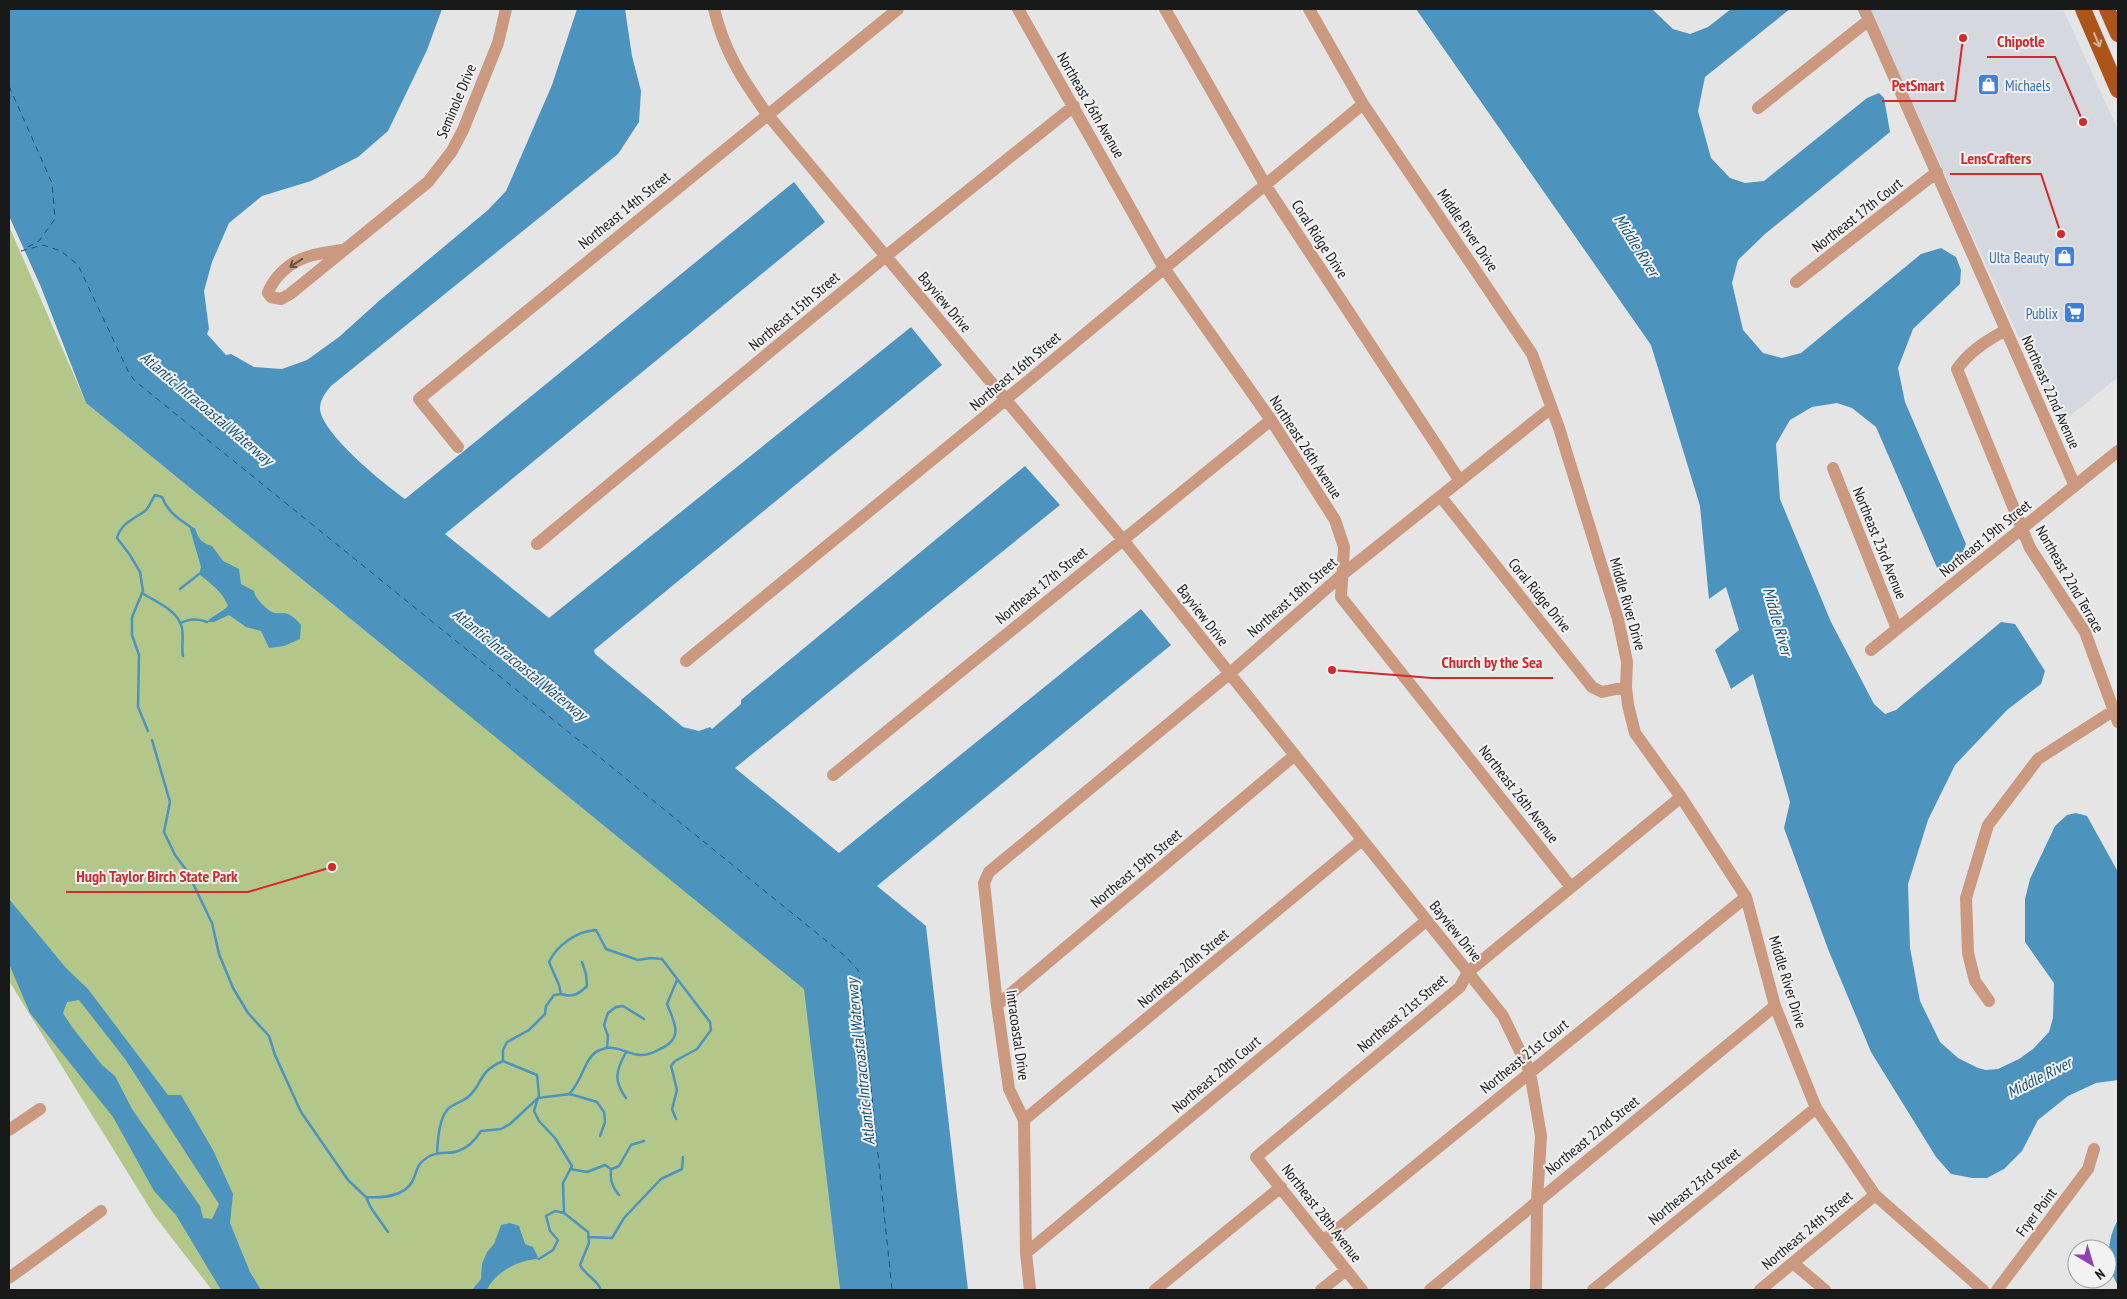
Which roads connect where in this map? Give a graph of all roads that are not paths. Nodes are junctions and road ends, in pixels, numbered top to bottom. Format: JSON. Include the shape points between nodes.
{"nodes":[{"id":1,"x":506,"y":9,"type":"edge"},
{"id":2,"x":714,"y":9,"type":"edge"},
{"id":3,"x":898,"y":9,"type":"edge"},
{"id":4,"x":1018,"y":9,"type":"edge"},
{"id":5,"x":1164,"y":9,"type":"edge"},
{"id":6,"x":1309,"y":9,"type":"edge"},
{"id":7,"x":2083,"y":9,"type":"edge"},
{"id":8,"x":2107,"y":9,"type":"edge"},
{"id":9,"x":1866,"y":15,"type":"edge"},
{"id":10,"x":2118,"y":34,"type":"edge"},
{"id":11,"x":2118,"y":90,"type":"edge"},
{"id":12,"x":1363,"y":104,"type":"junction"},
{"id":13,"x":1074,"y":106,"type":"junction"},
{"id":14,"x":1758,"y":108,"type":"dead end"},
{"id":15,"x":767,"y":114,"type":"junction"},
{"id":16,"x":1937,"y":172,"type":"junction"},
{"id":17,"x":1266,"y":186,"type":"junction"},
{"id":18,"x":342,"y":250,"type":"junction"},
{"id":19,"x":886,"y":256,"type":"junction"},
{"id":20,"x":1164,"y":268,"type":"junction"},
{"id":21,"x":1796,"y":282,"type":"dead end"},
{"id":22,"x":2006,"y":330,"type":"junction"},
{"id":23,"x":1006,"y":400,"type":"junction"},
{"id":24,"x":1551,"y":408,"type":"junction"},
{"id":25,"x":1271,"y":420,"type":"junction"},
{"id":26,"x":458,"y":447,"type":"dead end"},
{"id":27,"x":2118,"y":450,"type":"edge"},
{"id":28,"x":1833,"y":468,"type":"dead end"},
{"id":29,"x":1460,"y":481,"type":"junction"},
{"id":30,"x":2075,"y":486,"type":"junction"},
{"id":31,"x":1441,"y":497,"type":"junction"},
{"id":32,"x":2022,"y":529,"type":"junction"},
{"id":33,"x":1123,"y":540,"type":"junction"},
{"id":34,"x":537,"y":544,"type":"dead end"},
{"id":35,"x":1343,"y":574,"type":"junction"},
{"id":36,"x":1897,"y":629,"type":"junction"},
{"id":37,"x":1871,"y":650,"type":"dead end"},
{"id":38,"x":686,"y":661,"type":"dead end"},
{"id":39,"x":1228,"y":674,"type":"junction"},
{"id":40,"x":1626,"y":687,"type":"junction"},
{"id":41,"x":2116,"y":716,"type":"edge"},
{"id":42,"x":1295,"y":756,"type":"junction"},
{"id":43,"x":833,"y":775,"type":"dead end"},
{"id":44,"x":1681,"y":797,"type":"junction"},
{"id":45,"x":1362,"y":840,"type":"junction"},
{"id":46,"x":989,"y":872,"type":"joint"},
{"id":47,"x":1571,"y":887,"type":"junction"},
{"id":48,"x":1746,"y":897,"type":"junction"},
{"id":49,"x":1426,"y":921,"type":"junction"},
{"id":50,"x":1468,"y":972,"type":"junction"},
{"id":51,"x":1989,"y":1000,"type":"dead end"},
{"id":52,"x":997,"y":1005,"type":"junction"},
{"id":53,"x":1775,"y":1006,"type":"junction"},
{"id":54,"x":1530,"y":1072,"type":"junction"},
{"id":55,"x":1816,"y":1108,"type":"junction"},
{"id":56,"x":40,"y":1109,"type":"dead end"},
{"id":57,"x":1024,"y":1120,"type":"junction"},
{"id":58,"x":9,"y":1130,"type":"edge"},
{"id":59,"x":2094,"y":1149,"type":"dead end"},
{"id":60,"x":1256,"y":1157,"type":"joint"},
{"id":61,"x":1281,"y":1188,"type":"junction"},
{"id":62,"x":1875,"y":1195,"type":"junction"},
{"id":63,"x":1537,"y":1201,"type":"junction"},
{"id":64,"x":101,"y":1211,"type":"dead end"},
{"id":65,"x":1323,"y":1241,"type":"junction"},
{"id":66,"x":1026,"y":1253,"type":"junction"},
{"id":67,"x":1793,"y":1263,"type":"junction"},
{"id":68,"x":1346,"y":1270,"type":"junction"},
{"id":69,"x":9,"y":1278,"type":"edge"},
{"id":70,"x":1030,"y":1290,"type":"edge"},
{"id":71,"x":1155,"y":1290,"type":"edge"},
{"id":72,"x":1321,"y":1290,"type":"edge"},
{"id":73,"x":1362,"y":1290,"type":"edge"},
{"id":74,"x":1430,"y":1290,"type":"edge"},
{"id":75,"x":1536,"y":1290,"type":"edge"},
{"id":76,"x":1593,"y":1290,"type":"edge"},
{"id":77,"x":1760,"y":1290,"type":"edge"},
{"id":78,"x":1825,"y":1290,"type":"edge"},
{"id":79,"x":1983,"y":1290,"type":"edge"},
{"id":80,"x":1997,"y":1290,"type":"edge"}],
"edges":[{"from":1,"to":18,"type":"street","name":"Seminole Drive","via":[[498,43],[452,151],[428,182]]},
{"from":2,"to":15,"type":"street","name":"Bayview Drive","via":[[739,75]]},
{"from":3,"to":15,"type":"street","name":"Northeast 14th Street"},
{"from":4,"to":13,"type":"street","name":"Northeast 26th Avenue"},
{"from":5,"to":17,"type":"street","name":"Coral Ridge Drive"},
{"from":6,"to":12,"type":"street","name":"Middle River Drive"},
{"from":7,"to":11,"type":"main road","one_way":true},
{"from":8,"to":10,"type":"main road"},
{"from":9,"to":14,"type":"street"},
{"from":9,"to":16,"type":"street","name":"Northeast 22nd Avenue"},
{"from":12,"to":17,"type":"street","name":"Northeast 16th Street"},
{"from":12,"to":24,"type":"street","name":"Middle River Drive","via":[[1532,354]]},
{"from":13,"to":19,"type":"street","name":"Northeast 15th Street"},
{"from":13,"to":20,"type":"street","name":"Northeast 26th Avenue"},
{"from":15,"to":19,"type":"street","name":"Bayview Drive"},
{"from":15,"to":26,"type":"street","name":"Northeast 14th Street","via":[[419,399]]},
{"from":16,"to":21,"type":"street","name":"Northeast 17th Court"},
{"from":16,"to":22,"type":"street","name":"Northeast 22nd Avenue"},
{"from":17,"to":20,"type":"street","name":"Northeast 16th Street"},
{"from":17,"to":29,"type":"street","name":"Coral Ridge Drive"},
{"from":18,"to":18,"type":"street","name":"Seminole Drive","one_way":true,"via":[[304,258],[282,272],[268,292],[275,299],[290,294]]},
{"from":19,"to":23,"type":"street","name":"Bayview Drive"},
{"from":19,"to":34,"type":"street","name":"Northeast 15th Street"},
{"from":20,"to":23,"type":"street","name":"Northeast 16th Street"},
{"from":20,"to":25,"type":"street","name":"Northeast 26th Avenue"},
{"from":22,"to":30,"type":"street","name":"Northeast 22nd Avenue"},
{"from":22,"to":32,"type":"street","name":"Northeast 22nd Terrace","via":[[1980,344],[1957,369]]},
{"from":23,"to":33,"type":"street","name":"Bayview Drive"},
{"from":23,"to":38,"type":"street","name":"Northeast 16th Street"},
{"from":24,"to":29,"type":"street","name":"Northeast 18th Street"},
{"from":24,"to":40,"type":"street","name":"Middle River Drive","via":[[1618,619],[1627,662]]},
{"from":25,"to":33,"type":"street","name":"Northeast 17th Street"},
{"from":25,"to":35,"type":"street","name":"Northeast 26th Avenue","via":[[1334,520],[1344,547]]},
{"from":27,"to":30,"type":"street","name":"Northeast 19th Street"},
{"from":28,"to":36,"type":"street","name":"Northeast 23rd Avenue"},
{"from":29,"to":31,"type":"street","name":"Northeast 18th Street"},
{"from":30,"to":32,"type":"street","name":"Northeast 19th Street"},
{"from":31,"to":35,"type":"street","name":"Northeast 18th Street"},
{"from":31,"to":40,"type":"street","name":"Coral Ridge Drive","via":[[1592,686],[1602,692]]},
{"from":32,"to":36,"type":"street","name":"Northeast 19th Street"},
{"from":32,"to":41,"type":"street","name":"Northeast 22nd Terrace","via":[[2030,548],[2085,632]]},
{"from":33,"to":39,"type":"street","name":"Bayview Drive"},
{"from":33,"to":43,"type":"street","name":"Northeast 17th Street"},
{"from":35,"to":39,"type":"street","name":"Northeast 18th Street"},
{"from":35,"to":47,"type":"street","name":"Northeast 26th Avenue","via":[[1341,597]]},
{"from":36,"to":37,"type":"street","name":"Northeast 19th Street"},
{"from":39,"to":42,"type":"street","name":"Bayview Drive"},
{"from":39,"to":46,"type":"street","name":"Northeast 18th Street"},
{"from":40,"to":44,"type":"street","name":"Middle River Drive","via":[[1635,733]]},
{"from":41,"to":51,"type":"street","via":[[2038,759],[1988,825],[1966,898],[1968,953],[1975,981]]},
{"from":42,"to":45,"type":"street","name":"Bayview Drive"},
{"from":42,"to":52,"type":"street","name":"Northeast 19th Street"},
{"from":44,"to":47,"type":"street","name":"Northeast 21st Street"},
{"from":44,"to":48,"type":"street","name":"Middle River Drive"},
{"from":45,"to":49,"type":"street","name":"Bayview Drive"},
{"from":45,"to":57,"type":"street","name":"Northeast 20th Street"},
{"from":46,"to":52,"type":"street","name":"Intracoastal Drive","via":[[984,883]]},
{"from":47,"to":50,"type":"street","name":"Northeast 21st Street"},
{"from":48,"to":53,"type":"street","name":"Middle River Drive"},
{"from":48,"to":54,"type":"street","name":"Northeast 21st Court"},
{"from":49,"to":50,"type":"street","name":"Bayview Drive"},
{"from":49,"to":66,"type":"street","name":"Northeast 20th Court"},
{"from":50,"to":54,"type":"street","name":"Bayview Drive","via":[[1503,1016]]},
{"from":50,"to":60,"type":"street","name":"Northeast 21st Street","via":[[1460,987]]},
{"from":52,"to":57,"type":"street","name":"Intracoastal Drive","via":[[1009,1089]]},
{"from":53,"to":55,"type":"street","name":"Middle River Drive"},
{"from":53,"to":63,"type":"street","name":"Northeast 22nd Street"},
{"from":54,"to":63,"type":"street","name":"Bayview Drive","via":[[1542,1136]]},
{"from":54,"to":65,"type":"street","name":"Northeast 21st Court"},
{"from":55,"to":62,"type":"street","name":"Middle River Drive"},
{"from":55,"to":76,"type":"street","name":"Northeast 23rd Street"},
{"from":56,"to":58,"type":"street"},
{"from":57,"to":66,"type":"street","name":"Intracoastal Drive"},
{"from":59,"to":80,"type":"street","name":"Fryer Point","via":[[2088,1169]]},
{"from":60,"to":61,"type":"street","name":"Northeast 28th Avenue"},
{"from":61,"to":65,"type":"street","name":"Northeast 28th Avenue"},
{"from":61,"to":71,"type":"street"},
{"from":62,"to":67,"type":"street","name":"Northeast 24th Street"},
{"from":62,"to":79,"type":"street","name":"Middle River Drive"},
{"from":63,"to":74,"type":"street","name":"Northeast 22nd Street"},
{"from":63,"to":75,"type":"street","name":"Bayview Drive"},
{"from":64,"to":69,"type":"street"},
{"from":65,"to":68,"type":"street","name":"Northeast 28th Avenue"},
{"from":66,"to":70,"type":"street","name":"Intracoastal Drive"},
{"from":67,"to":77,"type":"street","name":"Northeast 24th Street"},
{"from":67,"to":78,"type":"street"},
{"from":68,"to":72,"type":"street"},
{"from":68,"to":73,"type":"street","name":"Northeast 28th Avenue"}]}
